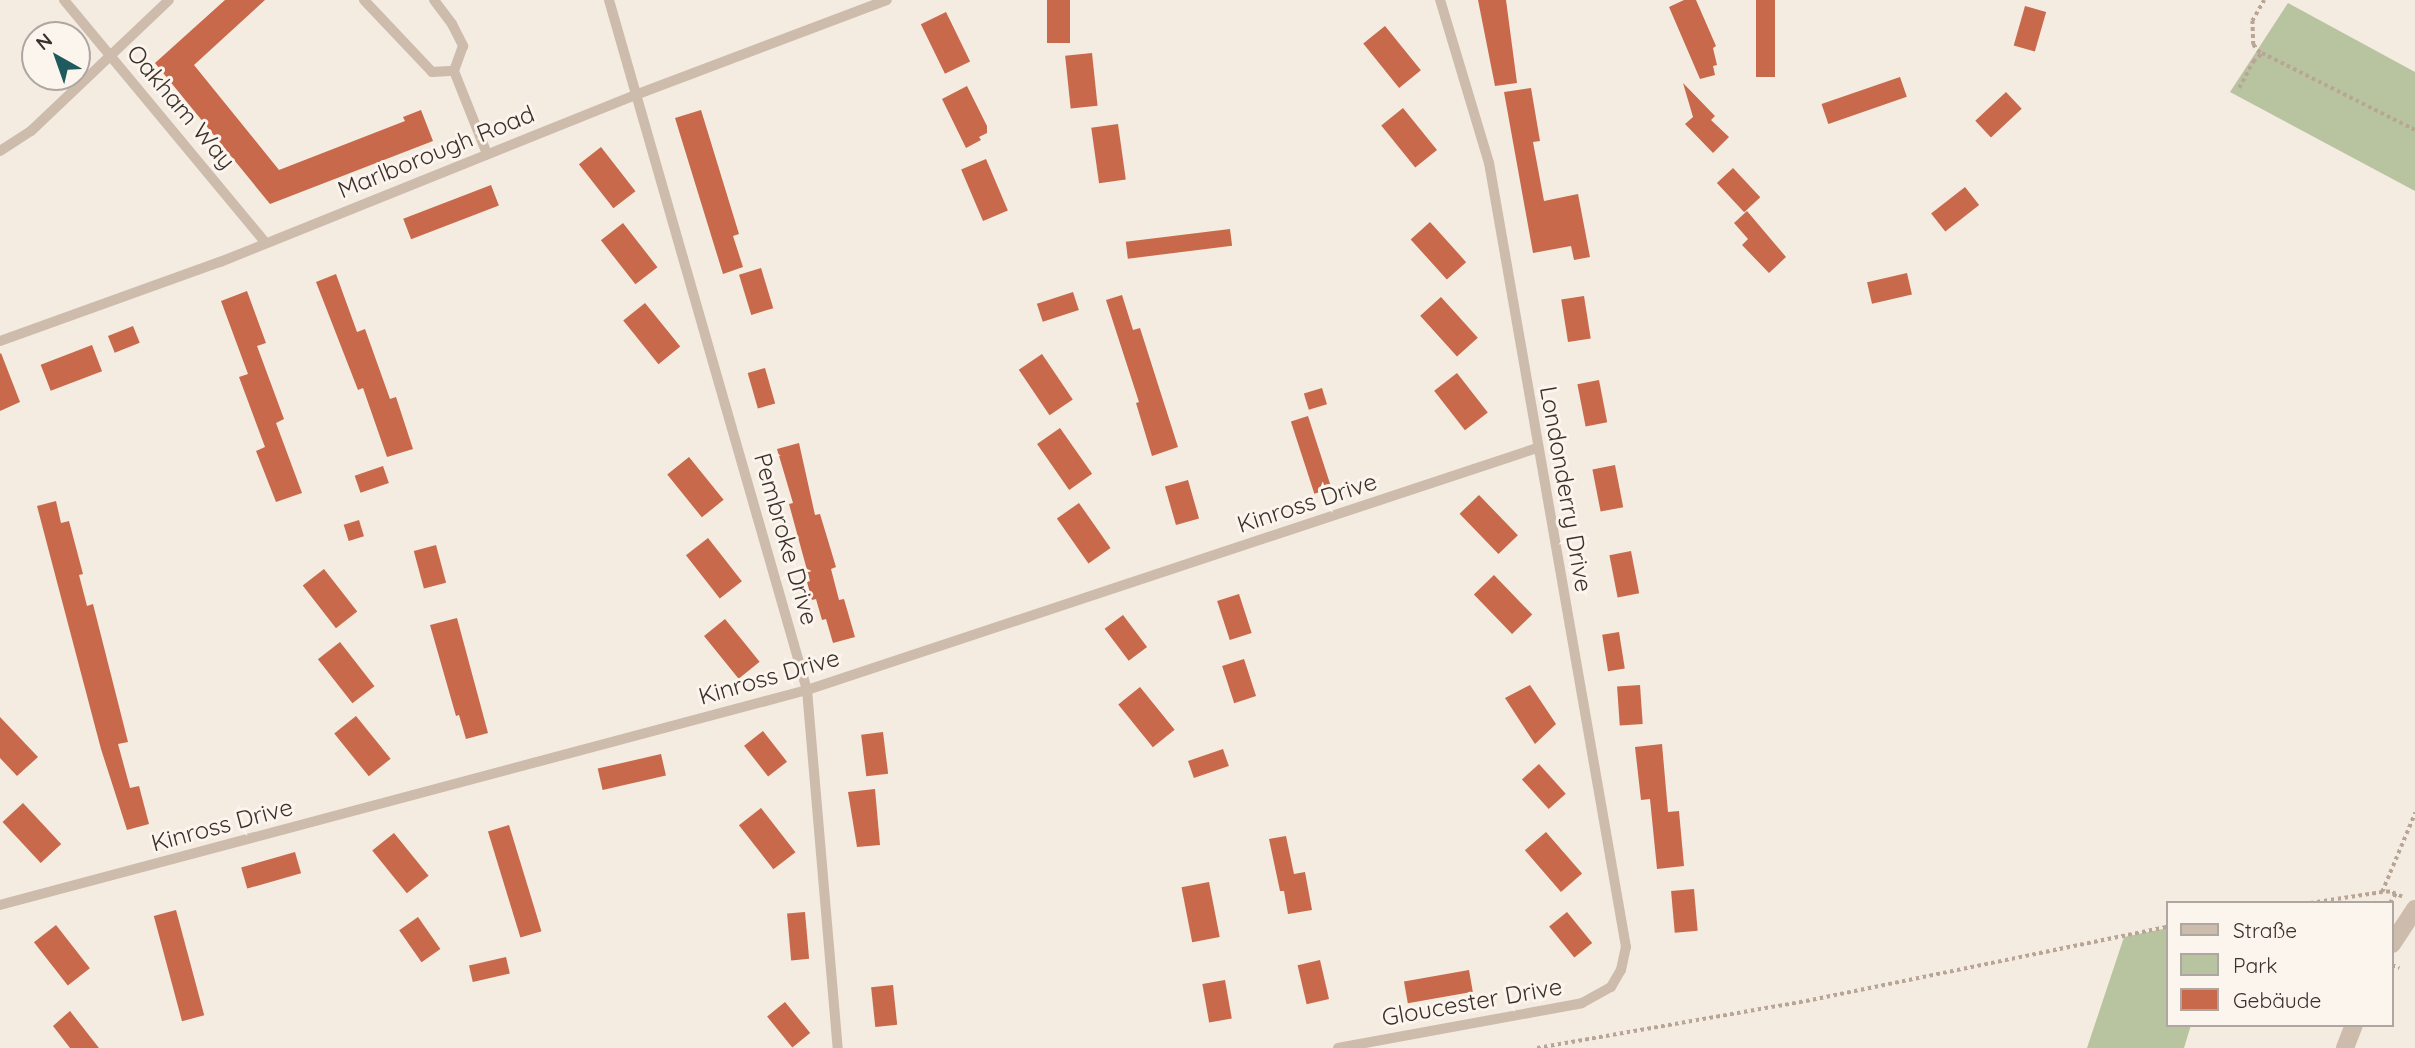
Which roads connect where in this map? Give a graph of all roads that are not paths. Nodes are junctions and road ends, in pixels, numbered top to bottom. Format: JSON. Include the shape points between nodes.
{"nodes":[{"id":1,"x":64,"y":0,"type":"edge"},
{"id":2,"x":169,"y":0,"type":"edge"},
{"id":3,"x":364,"y":0,"type":"edge"},
{"id":4,"x":434,"y":0,"type":"edge"},
{"id":5,"x":609,"y":0,"type":"edge"},
{"id":6,"x":887,"y":0,"type":"edge"},
{"id":7,"x":1440,"y":0,"type":"edge"},
{"id":8,"x":111,"y":56,"type":"junction"},
{"id":9,"x":454,"y":71,"type":"junction"},
{"id":10,"x":638,"y":94,"type":"junction"},
{"id":11,"x":0,"y":151,"type":"edge"},
{"id":12,"x":487,"y":154,"type":"junction"},
{"id":13,"x":265,"y":242,"type":"junction"},
{"id":14,"x":0,"y":341,"type":"edge"},
{"id":15,"x":1537,"y":448,"type":"junction"},
{"id":16,"x":807,"y":690,"type":"junction"},
{"id":17,"x":0,"y":905,"type":"edge"},
{"id":18,"x":2415,"y":909,"type":"edge"},
{"id":19,"x":2394,"y":941,"type":"edge"},
{"id":20,"x":1611,"y":988,"type":"joint"},
{"id":21,"x":2353,"y":1027,"type":"edge"},
{"id":22,"x":838,"y":1048,"type":"edge"},
{"id":23,"x":1338,"y":1048,"type":"edge"},
{"id":24,"x":2346,"y":1048,"type":"edge"}],
"edges":[{"from":1,"to":8,"type":"lane","name":"Oakham Way"},
{"from":2,"to":8,"type":"lane"},
{"from":3,"to":9,"type":"lane","via":[[432,72]]},
{"from":4,"to":9,"type":"lane","via":[[463,46]]},
{"from":5,"to":10,"type":"lane","name":"Pembroke Drive"},
{"from":6,"to":10,"type":"lane","name":"Marlborough Road"},
{"from":7,"to":15,"type":"lane","name":"Londonderry Drive","via":[[1489,163]]},
{"from":8,"to":11,"type":"lane","via":[[31,131]]},
{"from":8,"to":13,"type":"lane","name":"Oakham Way"},
{"from":9,"to":12,"type":"lane"},
{"from":10,"to":12,"type":"lane","name":"Marlborough Road"},
{"from":10,"to":16,"type":"lane","name":"Pembroke Drive"},
{"from":12,"to":13,"type":"lane","name":"Marlborough Road"},
{"from":13,"to":14,"type":"lane","name":"Marlborough Road"},
{"from":15,"to":16,"type":"lane","name":"Kinross Drive"},
{"from":15,"to":20,"type":"lane","name":"Londonderry Drive","via":[[1626,947]]},
{"from":16,"to":17,"type":"lane","name":"Kinross Drive"},
{"from":16,"to":22,"type":"lane","name":"Pembroke Drive"},
{"from":18,"to":19,"type":"street"},
{"from":20,"to":23,"type":"lane","name":"Gloucester Drive","via":[[1582,1003]]},
{"from":21,"to":24,"type":"street"}]}
